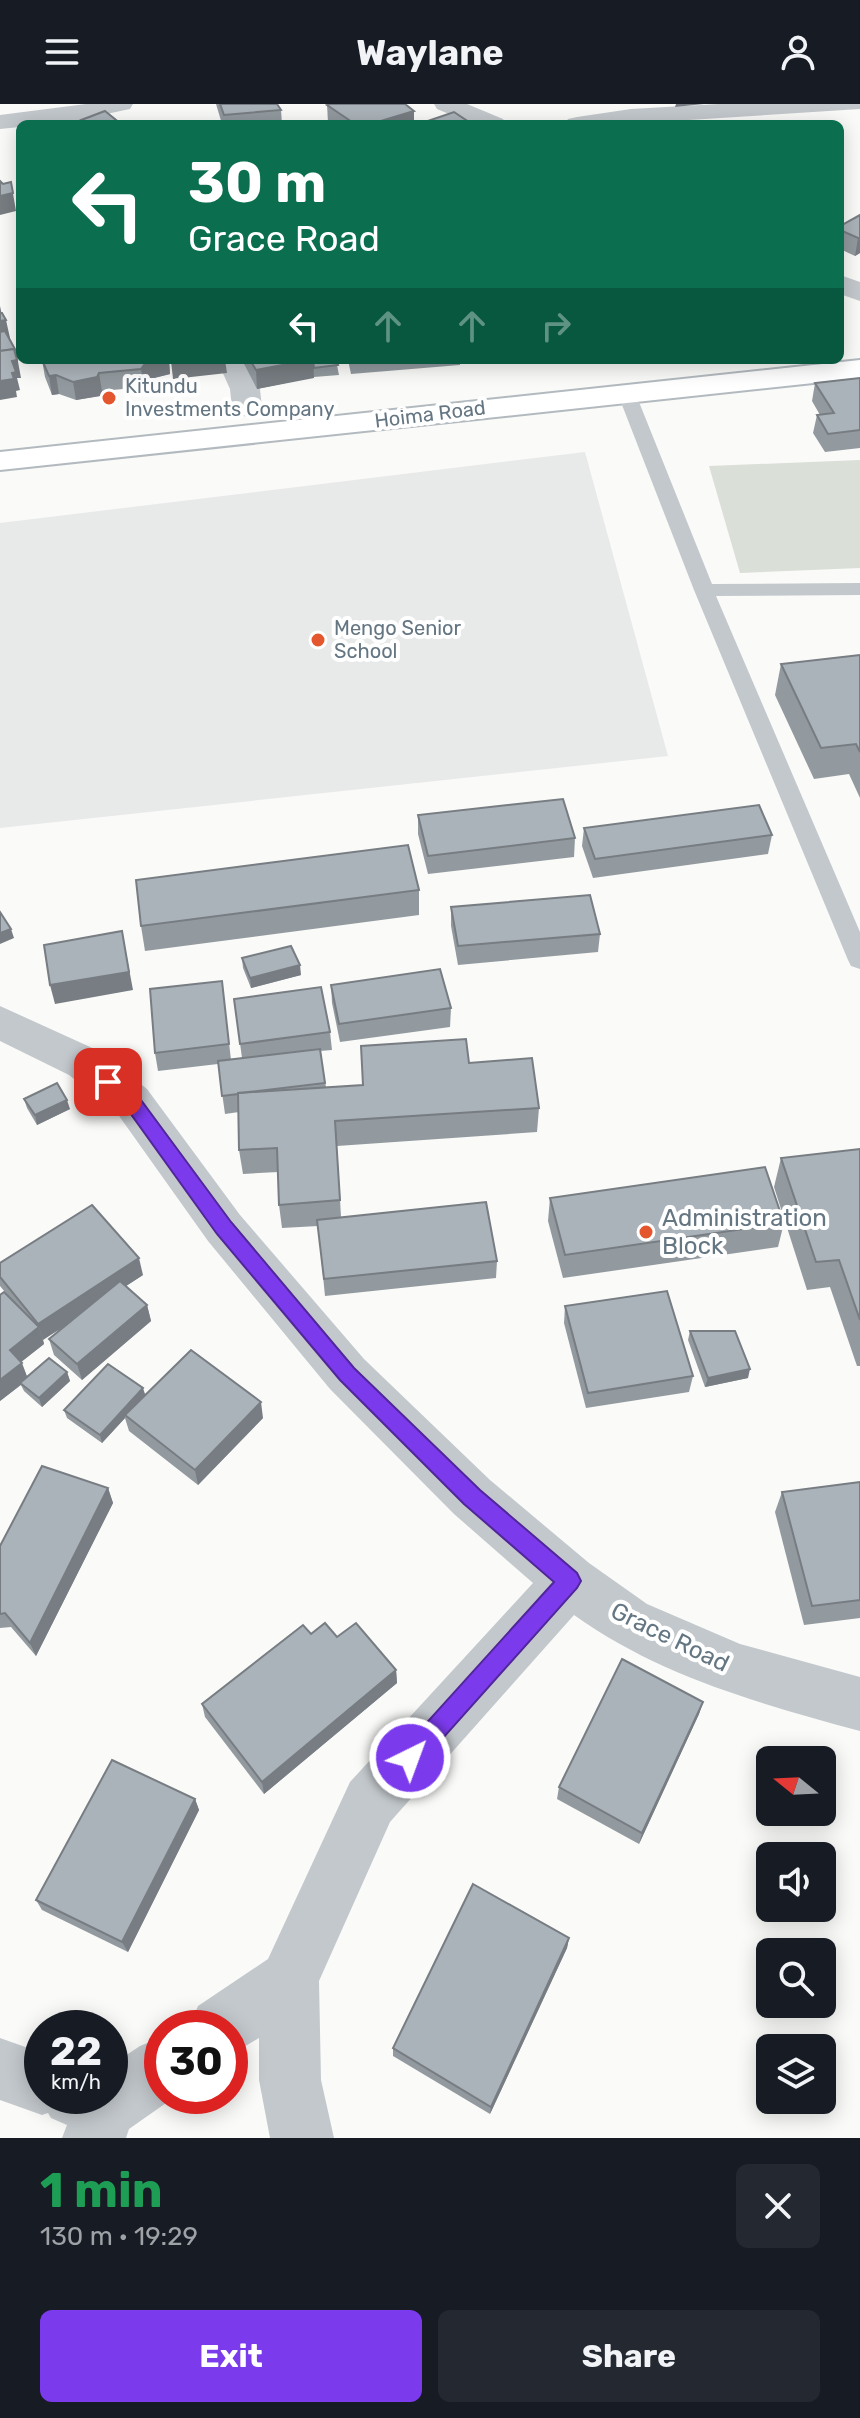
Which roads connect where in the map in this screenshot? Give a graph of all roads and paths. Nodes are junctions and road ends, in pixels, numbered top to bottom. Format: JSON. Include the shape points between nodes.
{"nodes":[{"id":1,"x":121,"y":104,"type":"edge"},
{"id":2,"x":446,"y":104,"type":"edge"},
{"id":3,"x":852,"y":104,"type":"edge"},
{"id":4,"x":18,"y":120,"type":"edge"},
{"id":5,"x":484,"y":120,"type":"edge"},
{"id":6,"x":604,"y":120,"type":"edge"},
{"id":7,"x":234,"y":364,"type":"edge"},
{"id":8,"x":662,"y":364,"type":"edge"},
{"id":9,"x":860,"y":369,"type":"edge"},
{"id":10,"x":626,"y":392,"type":"junction"},
{"id":11,"x":247,"y":408,"type":"junction"},
{"id":12,"x":0,"y":434,"type":"edge"},
{"id":13,"x":0,"y":461,"type":"edge"},
{"id":14,"x":860,"y":589,"type":"edge"},
{"id":15,"x":704,"y":590,"type":"junction"},
{"id":16,"x":860,"y":960,"type":"edge"},
{"id":17,"x":0,"y":1022,"type":"edge"},
{"id":18,"x":570,"y":1581,"type":"junction"},
{"id":19,"x":860,"y":1704,"type":"edge"},
{"id":20,"x":289,"y":1980,"type":"junction"},
{"id":21,"x":246,"y":2010,"type":"edge"},
{"id":22,"x":0,"y":2069,"type":"edge"},
{"id":23,"x":24,"y":2078,"type":"edge"},
{"id":24,"x":302,"y":2138,"type":"edge"}],
"edges":[{"from":1,"to":4,"type":"street"},
{"from":2,"to":5,"type":"street"},
{"from":3,"to":6,"type":"street"},
{"from":7,"to":11,"type":"street"},
{"from":8,"to":11,"type":"main road","name":"Hoima Road"},
{"from":9,"to":10,"type":"main road","name":"Hoima Road"},
{"from":10,"to":13,"type":"main road","name":"Hoima Road"},
{"from":10,"to":15,"type":"lane"},
{"from":11,"to":12,"type":"main road","name":"Hoima Road"},
{"from":14,"to":15,"type":"lane"},
{"from":15,"to":16,"type":"lane"},
{"from":17,"to":18,"type":"street","name":"Grace Road","via":[[84,1063],[132,1101],[224,1228],[347,1374],[472,1497]]},
{"from":18,"to":19,"type":"street","name":"Grace Road","via":[[628,1622],[737,1670]]},
{"from":18,"to":20,"type":"street","via":[[370,1802]]},
{"from":20,"to":21,"type":"street"},
{"from":20,"to":24,"type":"street","via":[[290,2080]]},
{"from":22,"to":23,"type":"street"}]}
